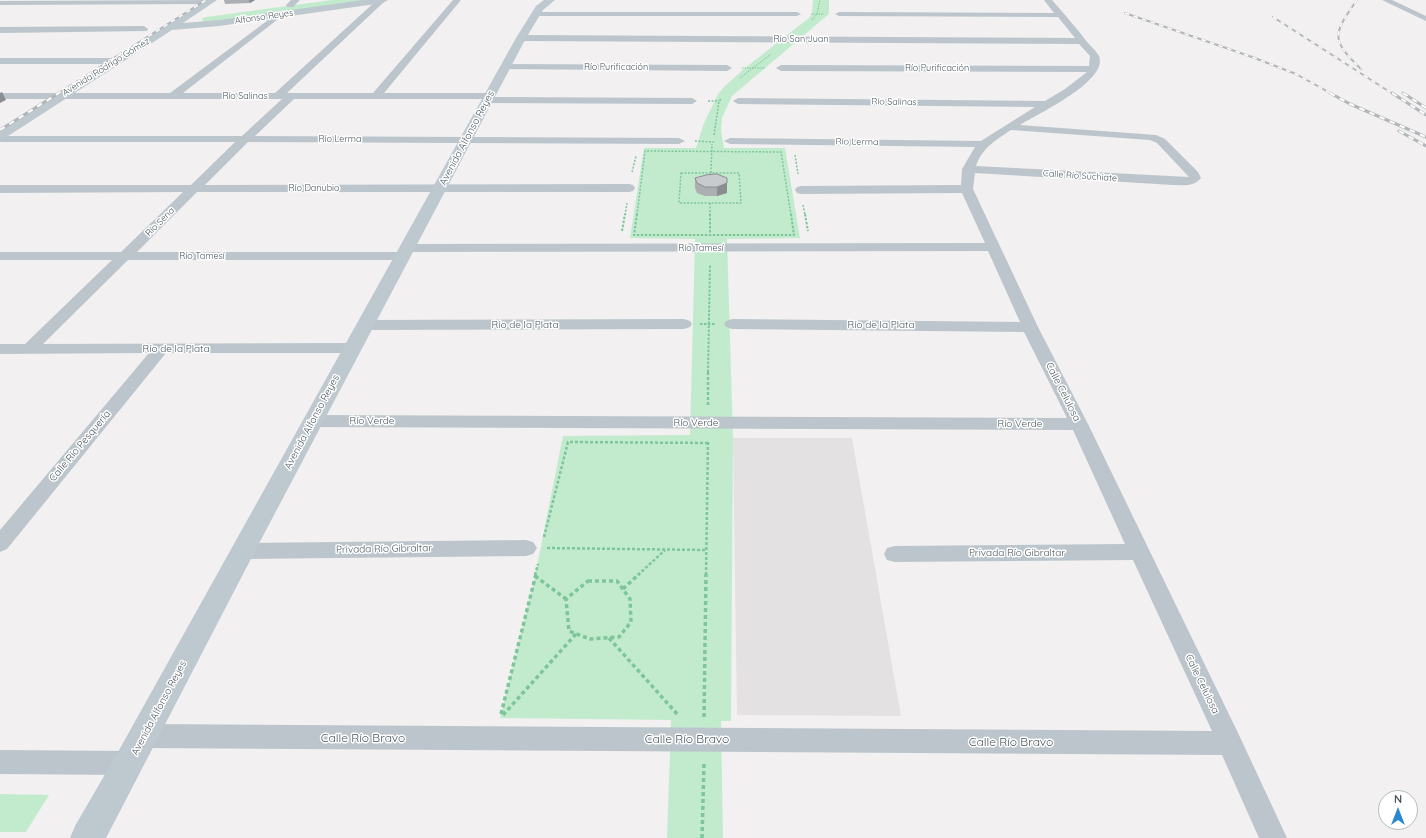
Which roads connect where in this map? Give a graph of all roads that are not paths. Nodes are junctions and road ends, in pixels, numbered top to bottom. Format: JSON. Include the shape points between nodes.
{"nodes":[{"id":1,"x":326,"y":0,"type":"edge"},
{"id":2,"x":382,"y":0,"type":"edge"},
{"id":3,"x":457,"y":0,"type":"edge"},
{"id":4,"x":1048,"y":0,"type":"edge"},
{"id":5,"x":1386,"y":0,"type":"edge"},
{"id":6,"x":189,"y":1,"type":"edge"},
{"id":7,"x":210,"y":1,"type":"edge"},
{"id":8,"x":293,"y":2,"type":"edge"},
{"id":9,"x":0,"y":3,"type":"edge"},
{"id":10,"x":540,"y":7,"type":"edge"},
{"id":11,"x":169,"y":13,"type":"dead end"},
{"id":12,"x":279,"y":14,"type":"junction"},
{"id":13,"x":797,"y":14,"type":"road end"},
{"id":14,"x":839,"y":14,"type":"road end"},
{"id":15,"x":1061,"y":15,"type":"junction"},
{"id":16,"x":180,"y":20,"type":"junction"},
{"id":17,"x":1426,"y":20,"type":"edge"},
{"id":18,"x":156,"y":26,"type":"junction"},
{"id":19,"x":0,"y":30,"type":"edge"},
{"id":20,"x":521,"y":38,"type":"junction"},
{"id":21,"x":1082,"y":41,"type":"junction"},
{"id":22,"x":124,"y":42,"type":"dead end"},
{"id":23,"x":111,"y":49,"type":"dead end"},
{"id":24,"x":0,"y":61,"type":"edge"},
{"id":25,"x":93,"y":61,"type":"junction"},
{"id":26,"x":117,"y":61,"type":"junction"},
{"id":27,"x":506,"y":67,"type":"junction"},
{"id":28,"x":728,"y":68,"type":"road end"},
{"id":29,"x":781,"y":68,"type":"road end"},
{"id":30,"x":1093,"y":69,"type":"junction"},
{"id":31,"x":74,"y":73,"type":"dead end"},
{"id":32,"x":54,"y":84,"type":"dead end"},
{"id":33,"x":0,"y":96,"type":"edge"},
{"id":34,"x":35,"y":96,"type":"junction"},
{"id":35,"x":60,"y":96,"type":"junction"},
{"id":36,"x":171,"y":96,"type":"junction"},
{"id":37,"x":285,"y":96,"type":"junction"},
{"id":38,"x":376,"y":96,"type":"junction"},
{"id":39,"x":489,"y":98,"type":"junction"},
{"id":40,"x":692,"y":101,"type":"road end"},
{"id":41,"x":738,"y":101,"type":"road end"},
{"id":42,"x":1050,"y":104,"type":"junction"},
{"id":43,"x":18,"y":107,"type":"dead end"},
{"id":44,"x":1009,"y":127,"type":"junction"},
{"id":45,"x":0,"y":135,"type":"edge"},
{"id":46,"x":0,"y":139,"type":"edge"},
{"id":47,"x":245,"y":139,"type":"junction"},
{"id":48,"x":466,"y":139,"type":"junction"},
{"id":49,"x":679,"y":141,"type":"road end"},
{"id":50,"x":730,"y":141,"type":"road end"},
{"id":51,"x":984,"y":144,"type":"junction"},
{"id":52,"x":968,"y":169,"type":"junction"},
{"id":53,"x":193,"y":188,"type":"junction"},
{"id":54,"x":629,"y":188,"type":"dead end"},
{"id":55,"x":0,"y":189,"type":"edge"},
{"id":56,"x":440,"y":189,"type":"junction"},
{"id":57,"x":967,"y":189,"type":"junction"},
{"id":58,"x":801,"y":190,"type":"dead end"},
{"id":59,"x":994,"y":247,"type":"junction"},
{"id":60,"x":406,"y":252,"type":"junction"},
{"id":61,"x":0,"y":256,"type":"edge"},
{"id":62,"x":126,"y":256,"type":"junction"},
{"id":63,"x":684,"y":324,"type":"road end"},
{"id":64,"x":732,"y":324,"type":"road end"},
{"id":65,"x":365,"y":325,"type":"junction"},
{"id":66,"x":1030,"y":326,"type":"junction"},
{"id":67,"x":352,"y":348,"type":"junction"},
{"id":68,"x":29,"y":349,"type":"junction"},
{"id":69,"x":160,"y":349,"type":"junction"},
{"id":70,"x":1,"y":350,"type":"edge"},
{"id":71,"x":313,"y":421,"type":"junction"},
{"id":72,"x":1079,"y":424,"type":"junction"},
{"id":73,"x":0,"y":544,"type":"edge"},
{"id":74,"x":534,"y":548,"type":"road end"},
{"id":75,"x":242,"y":551,"type":"junction"},
{"id":76,"x":1138,"y":552,"type":"junction"},
{"id":77,"x":895,"y":554,"type":"dead end"},
{"id":78,"x":144,"y":736,"type":"junction"},
{"id":79,"x":1230,"y":743,"type":"junction"},
{"id":80,"x":0,"y":762,"type":"edge"},
{"id":81,"x":129,"y":763,"type":"junction"},
{"id":82,"x":87,"y":838,"type":"edge"},
{"id":83,"x":1273,"y":838,"type":"edge"}],
"edges":[{"from":1,"to":8,"type":"street","name":"Alfonso Reyes"},
{"from":2,"to":12,"type":"street","name":"Alfonso Reyes"},
{"from":2,"to":37,"type":"street","name":"Río Sena"},
{"from":3,"to":38,"type":"street"},
{"from":4,"to":15,"type":"street"},
{"from":5,"to":17,"type":"street"},
{"from":6,"to":7,"type":"street"},
{"from":6,"to":9,"type":"street"},
{"from":6,"to":11,"type":"street"},
{"from":7,"to":16,"type":"street","name":"Avenida Rodrigo Gómez"},
{"from":8,"to":16,"type":"street","name":"Alfonso Reyes"},
{"from":10,"to":13,"type":"street"},
{"from":10,"to":20,"type":"street","name":"Avenida Alfonso Reyes"},
{"from":12,"to":18,"type":"street","name":"Alfonso Reyes","via":[[213,24]]},
{"from":12,"to":36,"type":"street"},
{"from":14,"to":15,"type":"street"},
{"from":15,"to":21,"type":"street"},
{"from":16,"to":18,"type":"street","name":"Avenida Rodrigo Gómez"},
{"from":18,"to":19,"type":"street","via":[[108,30]]},
{"from":18,"to":22,"type":"street","name":"Avenida Rodrigo Gómez"},
{"from":18,"to":26,"type":"street","name":"Avenida Rodrigo Gómez"},
{"from":20,"to":21,"type":"street","name":"Río San Juan"},
{"from":20,"to":27,"type":"street","name":"Avenida Alfonso Reyes"},
{"from":21,"to":30,"type":"street","via":[[1094,56]]},
{"from":23,"to":25,"type":"street","name":"Avenida Rodrigo Gómez"},
{"from":24,"to":25,"type":"street"},
{"from":25,"to":26,"type":"street"},
{"from":25,"to":31,"type":"street","name":"Avenida Rodrigo Gómez"},
{"from":26,"to":35,"type":"street","name":"Avenida Rodrigo Gómez"},
{"from":27,"to":28,"type":"street","name":"Río Purificación"},
{"from":27,"to":39,"type":"street","name":"Avenida Alfonso Reyes"},
{"from":29,"to":30,"type":"street","name":"Río Purificación"},
{"from":30,"to":42,"type":"street","name":"Calle Celulosa","via":[[1089,76]]},
{"from":32,"to":34,"type":"street","name":"Avenida Rodrigo Gómez"},
{"from":33,"to":34,"type":"street","name":"Río Salinas"},
{"from":34,"to":35,"type":"street","name":"Río Salinas"},
{"from":34,"to":43,"type":"street","name":"Avenida Rodrigo Gómez"},
{"from":35,"to":36,"type":"street","name":"Río Salinas"},
{"from":35,"to":45,"type":"street","name":"Avenida Rodrigo Gómez"},
{"from":36,"to":37,"type":"street","name":"Río Salinas"},
{"from":37,"to":38,"type":"street","name":"Río Salinas"},
{"from":37,"to":47,"type":"street","name":"Río Sena"},
{"from":38,"to":39,"type":"street","name":"Río Salinas"},
{"from":39,"to":40,"type":"street","name":"Río Salinas"},
{"from":39,"to":48,"type":"street","name":"Avenida Alfonso Reyes"},
{"from":41,"to":42,"type":"street","name":"Río Salinas"},
{"from":42,"to":44,"type":"street","name":"Calle Celulosa"},
{"from":44,"to":51,"type":"street","name":"Calle Celulosa"},
{"from":44,"to":52,"type":"street","name":"Calle Río Suchiate","via":[[1152,136],[1161,141],[1195,178],[1172,181]]},
{"from":46,"to":47,"type":"street","name":"Río Lerma"},
{"from":47,"to":48,"type":"street","name":"Río Lerma"},
{"from":47,"to":53,"type":"street","name":"Río Sena"},
{"from":48,"to":49,"type":"street","name":"Río Lerma"},
{"from":48,"to":56,"type":"street","name":"Avenida Alfonso Reyes"},
{"from":50,"to":51,"type":"street","name":"Río Lerma"},
{"from":51,"to":52,"type":"street","name":"Calle Celulosa"},
{"from":52,"to":57,"type":"street","name":"Calle Celulosa"},
{"from":53,"to":55,"type":"street","name":"Río Danubio"},
{"from":53,"to":56,"type":"street","name":"Río Danubio"},
{"from":53,"to":62,"type":"street","name":"Río Sena"},
{"from":54,"to":56,"type":"street","name":"Río Danubio"},
{"from":56,"to":60,"type":"street","name":"Avenida Alfonso Reyes"},
{"from":57,"to":58,"type":"street"},
{"from":57,"to":59,"type":"street","name":"Calle Celulosa"},
{"from":59,"to":60,"type":"street","name":"Río Tamesí"},
{"from":59,"to":66,"type":"street","name":"Calle Celulosa"},
{"from":60,"to":62,"type":"street","name":"Río Tamesí"},
{"from":60,"to":65,"type":"street","name":"Avenida Alfonso Reyes"},
{"from":61,"to":62,"type":"street","name":"Río Tamesí"},
{"from":62,"to":68,"type":"street","name":"Río Sena"},
{"from":63,"to":65,"type":"street","name":"Río de la Plata"},
{"from":64,"to":66,"type":"street","name":"Río de la Plata"},
{"from":65,"to":67,"type":"street","name":"Avenida Alfonso Reyes"},
{"from":66,"to":72,"type":"street","name":"Calle Celulosa"},
{"from":67,"to":69,"type":"street","name":"Río de la Plata"},
{"from":67,"to":71,"type":"street","name":"Avenida Alfonso Reyes"},
{"from":68,"to":69,"type":"street","name":"Río de la Plata"},
{"from":68,"to":70,"type":"street","name":"Río de la Plata"},
{"from":69,"to":73,"type":"street","name":"Calle Río Pesquería"},
{"from":71,"to":72,"type":"street","name":"Río Verde"},
{"from":71,"to":75,"type":"street","name":"Avenida Alfonso Reyes"},
{"from":72,"to":76,"type":"street","name":"Calle Celulosa"},
{"from":74,"to":75,"type":"street","name":"Privada Río Gibraltar"},
{"from":75,"to":78,"type":"street","name":"Avenida Alfonso Reyes"},
{"from":76,"to":77,"type":"street","name":"Privada Río Gibraltar"},
{"from":76,"to":79,"type":"street","name":"Calle Celulosa"},
{"from":78,"to":79,"type":"street","name":"Calle Río Bravo","via":[[704,727]]},
{"from":78,"to":81,"type":"street","name":"Avenida Alfonso Reyes"},
{"from":79,"to":83,"type":"street","name":"Calle Celulosa"},
{"from":80,"to":81,"type":"street"},
{"from":81,"to":82,"type":"street","name":"Avenida Alfonso Reyes"}]}
